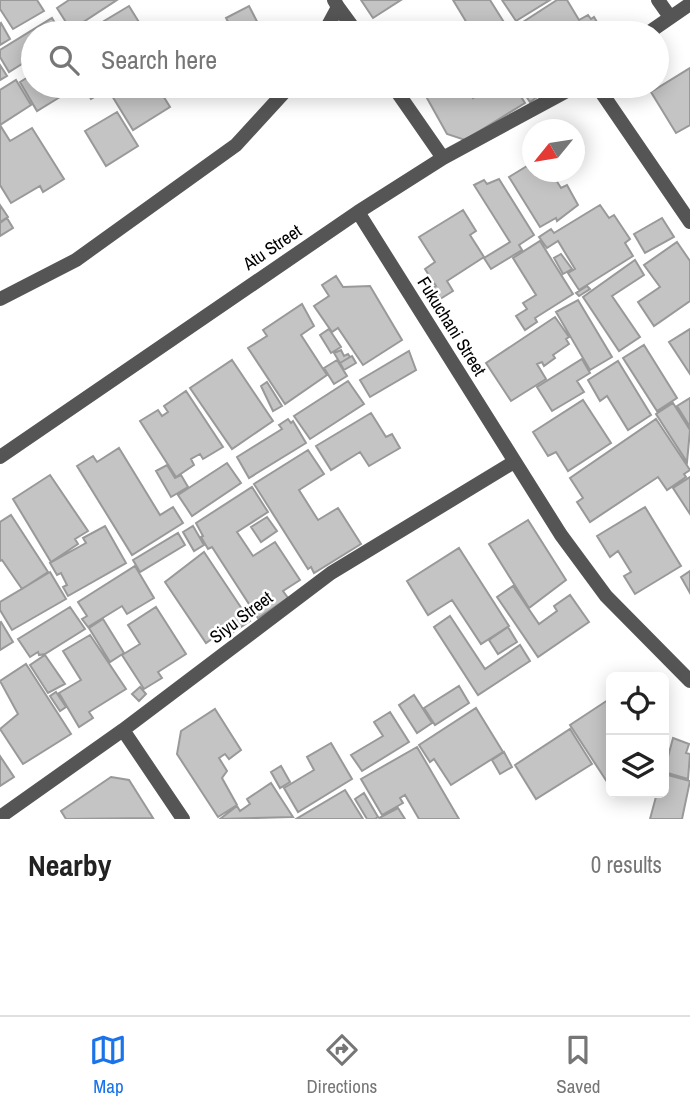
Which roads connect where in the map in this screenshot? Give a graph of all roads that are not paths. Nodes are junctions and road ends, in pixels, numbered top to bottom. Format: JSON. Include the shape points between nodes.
{"nodes":[{"id":1,"x":658,"y":0,"type":"edge"},
{"id":2,"x":336,"y":3,"type":"edge"},
{"id":3,"x":690,"y":4,"type":"edge"},
{"id":4,"x":670,"y":17,"type":"junction"},
{"id":5,"x":329,"y":21,"type":"edge"},
{"id":6,"x":349,"y":21,"type":"edge"},
{"id":7,"x":664,"y":21,"type":"edge"},
{"id":8,"x":279,"y":98,"type":"edge"},
{"id":9,"x":401,"y":98,"type":"edge"},
{"id":10,"x":554,"y":98,"type":"edge"},
{"id":11,"x":605,"y":98,"type":"edge"},
{"id":12,"x":443,"y":158,"type":"junction"},
{"id":13,"x":358,"y":212,"type":"junction"},
{"id":14,"x":690,"y":222,"type":"edge"},
{"id":15,"x":0,"y":299,"type":"edge"},
{"id":16,"x":0,"y":457,"type":"edge"},
{"id":17,"x":514,"y":462,"type":"junction"},
{"id":18,"x":690,"y":681,"type":"edge"},
{"id":19,"x":122,"y":730,"type":"junction"},
{"id":20,"x":0,"y":817,"type":"edge"},
{"id":21,"x":183,"y":819,"type":"edge"}],
"edges":[{"from":1,"to":4,"type":"street"},
{"from":2,"to":5,"type":"street"},
{"from":2,"to":6,"type":"street"},
{"from":3,"to":4,"type":"street"},
{"from":4,"to":7,"type":"street"},
{"from":8,"to":15,"type":"street","via":[[236,145],[76,260]]},
{"from":9,"to":12,"type":"street"},
{"from":10,"to":12,"type":"street","name":"Atu Street"},
{"from":11,"to":14,"type":"street"},
{"from":12,"to":13,"type":"street","name":"Atu Street"},
{"from":13,"to":16,"type":"street","name":"Atu Street"},
{"from":13,"to":17,"type":"street","name":"Fukuchani Street"},
{"from":17,"to":18,"type":"street","name":"Fukuchani Street","via":[[606,596]]},
{"from":17,"to":19,"type":"street","name":"Siyu Street","via":[[331,573]]},
{"from":19,"to":20,"type":"street","name":"Siyu Street"},
{"from":19,"to":21,"type":"street"}]}
